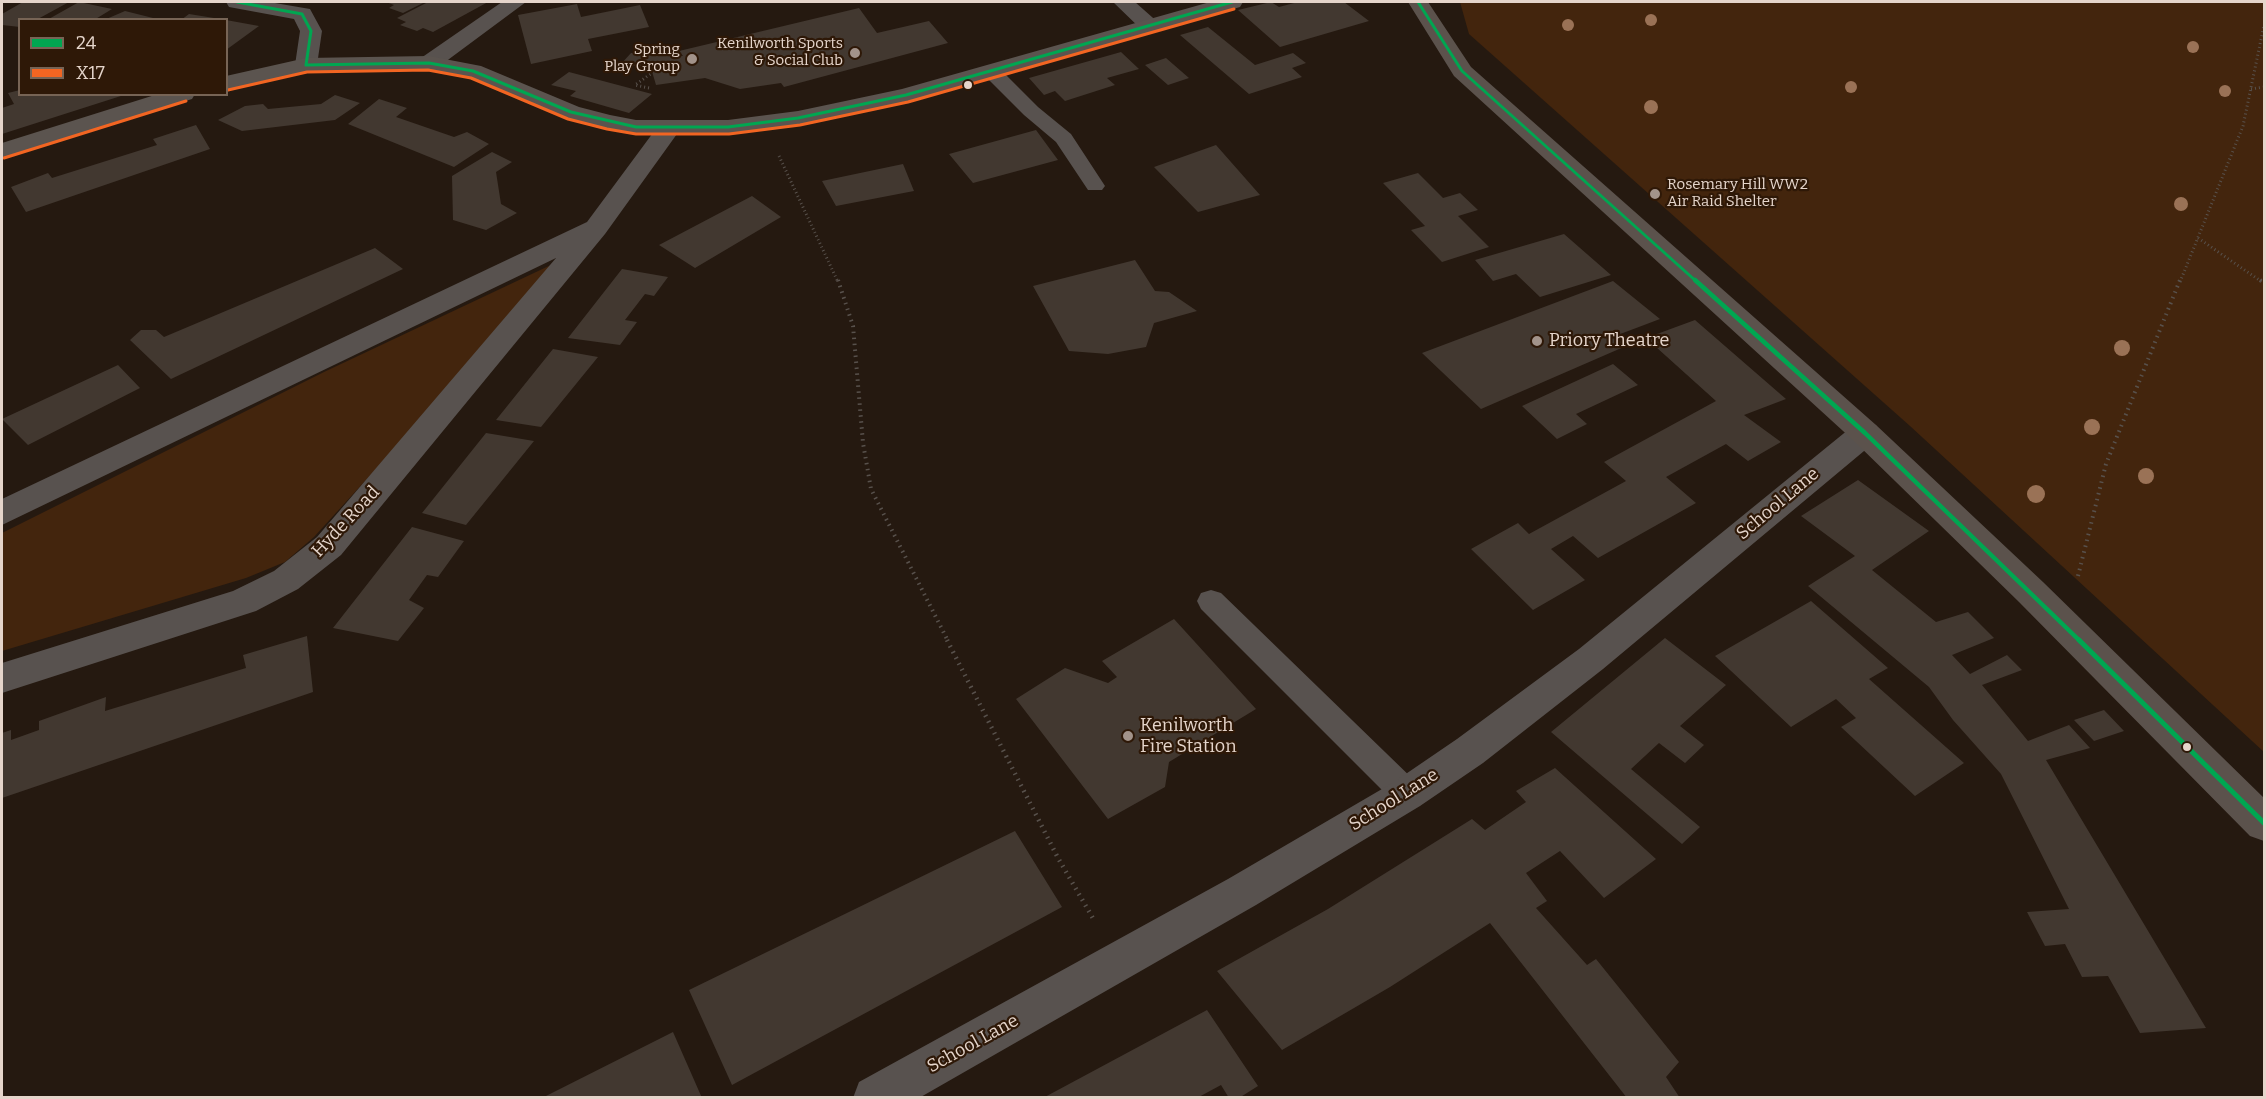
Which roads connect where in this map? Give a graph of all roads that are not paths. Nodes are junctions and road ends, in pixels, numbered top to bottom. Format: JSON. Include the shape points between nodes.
{"nodes":[{"id":1,"x":237,"y":2,"type":"edge"},
{"id":2,"x":515,"y":2,"type":"edge"},
{"id":3,"x":1123,"y":2,"type":"edge"},
{"id":4,"x":1232,"y":2,"type":"edge"},
{"id":5,"x":1418,"y":2,"type":"edge"},
{"id":6,"x":1150,"y":25,"type":"junction"},
{"id":7,"x":429,"y":63,"type":"junction"},
{"id":8,"x":306,"y":66,"type":"junction"},
{"id":9,"x":991,"y":70,"type":"junction"},
{"id":10,"x":228,"y":83,"type":"edge"},
{"id":11,"x":178,"y":96,"type":"edge"},
{"id":12,"x":670,"y":128,"type":"junction"},
{"id":13,"x":2,"y":151,"type":"edge"},
{"id":14,"x":1095,"y":186,"type":"dead end"},
{"id":15,"x":596,"y":228,"type":"junction"},
{"id":16,"x":1865,"y":433,"type":"junction"},
{"id":17,"x":2,"y":513,"type":"edge"},
{"id":18,"x":1211,"y":601,"type":"dead end"},
{"id":19,"x":2,"y":678,"type":"edge"},
{"id":20,"x":1407,"y":794,"type":"junction"},
{"id":21,"x":2265,"y":823,"type":"edge"},
{"id":22,"x":875,"y":1098,"type":"edge"}],
"edges":[{"from":1,"to":8,"type":"street","via":[[302,14],[311,31]]},
{"from":2,"to":7,"type":"street"},
{"from":3,"to":6,"type":"street"},
{"from":4,"to":6,"type":"street"},
{"from":5,"to":16,"type":"main road","via":[[1462,71]]},
{"from":6,"to":9,"type":"street"},
{"from":7,"to":8,"type":"street"},
{"from":7,"to":12,"type":"street","via":[[472,71],[570,112],[636,127]]},
{"from":8,"to":10,"type":"street"},
{"from":9,"to":12,"type":"street","via":[[906,95],[764,122]]},
{"from":9,"to":14,"type":"lane","via":[[1064,138]]},
{"from":11,"to":13,"type":"street"},
{"from":12,"to":15,"type":"street","name":"Hyde Road"},
{"from":15,"to":17,"type":"street","name":"Hyde Road"},
{"from":15,"to":19,"type":"street","name":"Hyde Road","via":[[329,546],[286,580],[244,601]]},
{"from":16,"to":20,"type":"street","name":"School Lane","via":[[1591,659]]},
{"from":16,"to":21,"type":"main road"},
{"from":18,"to":20,"type":"lane"},
{"from":20,"to":22,"type":"street","name":"School Lane"}]}
